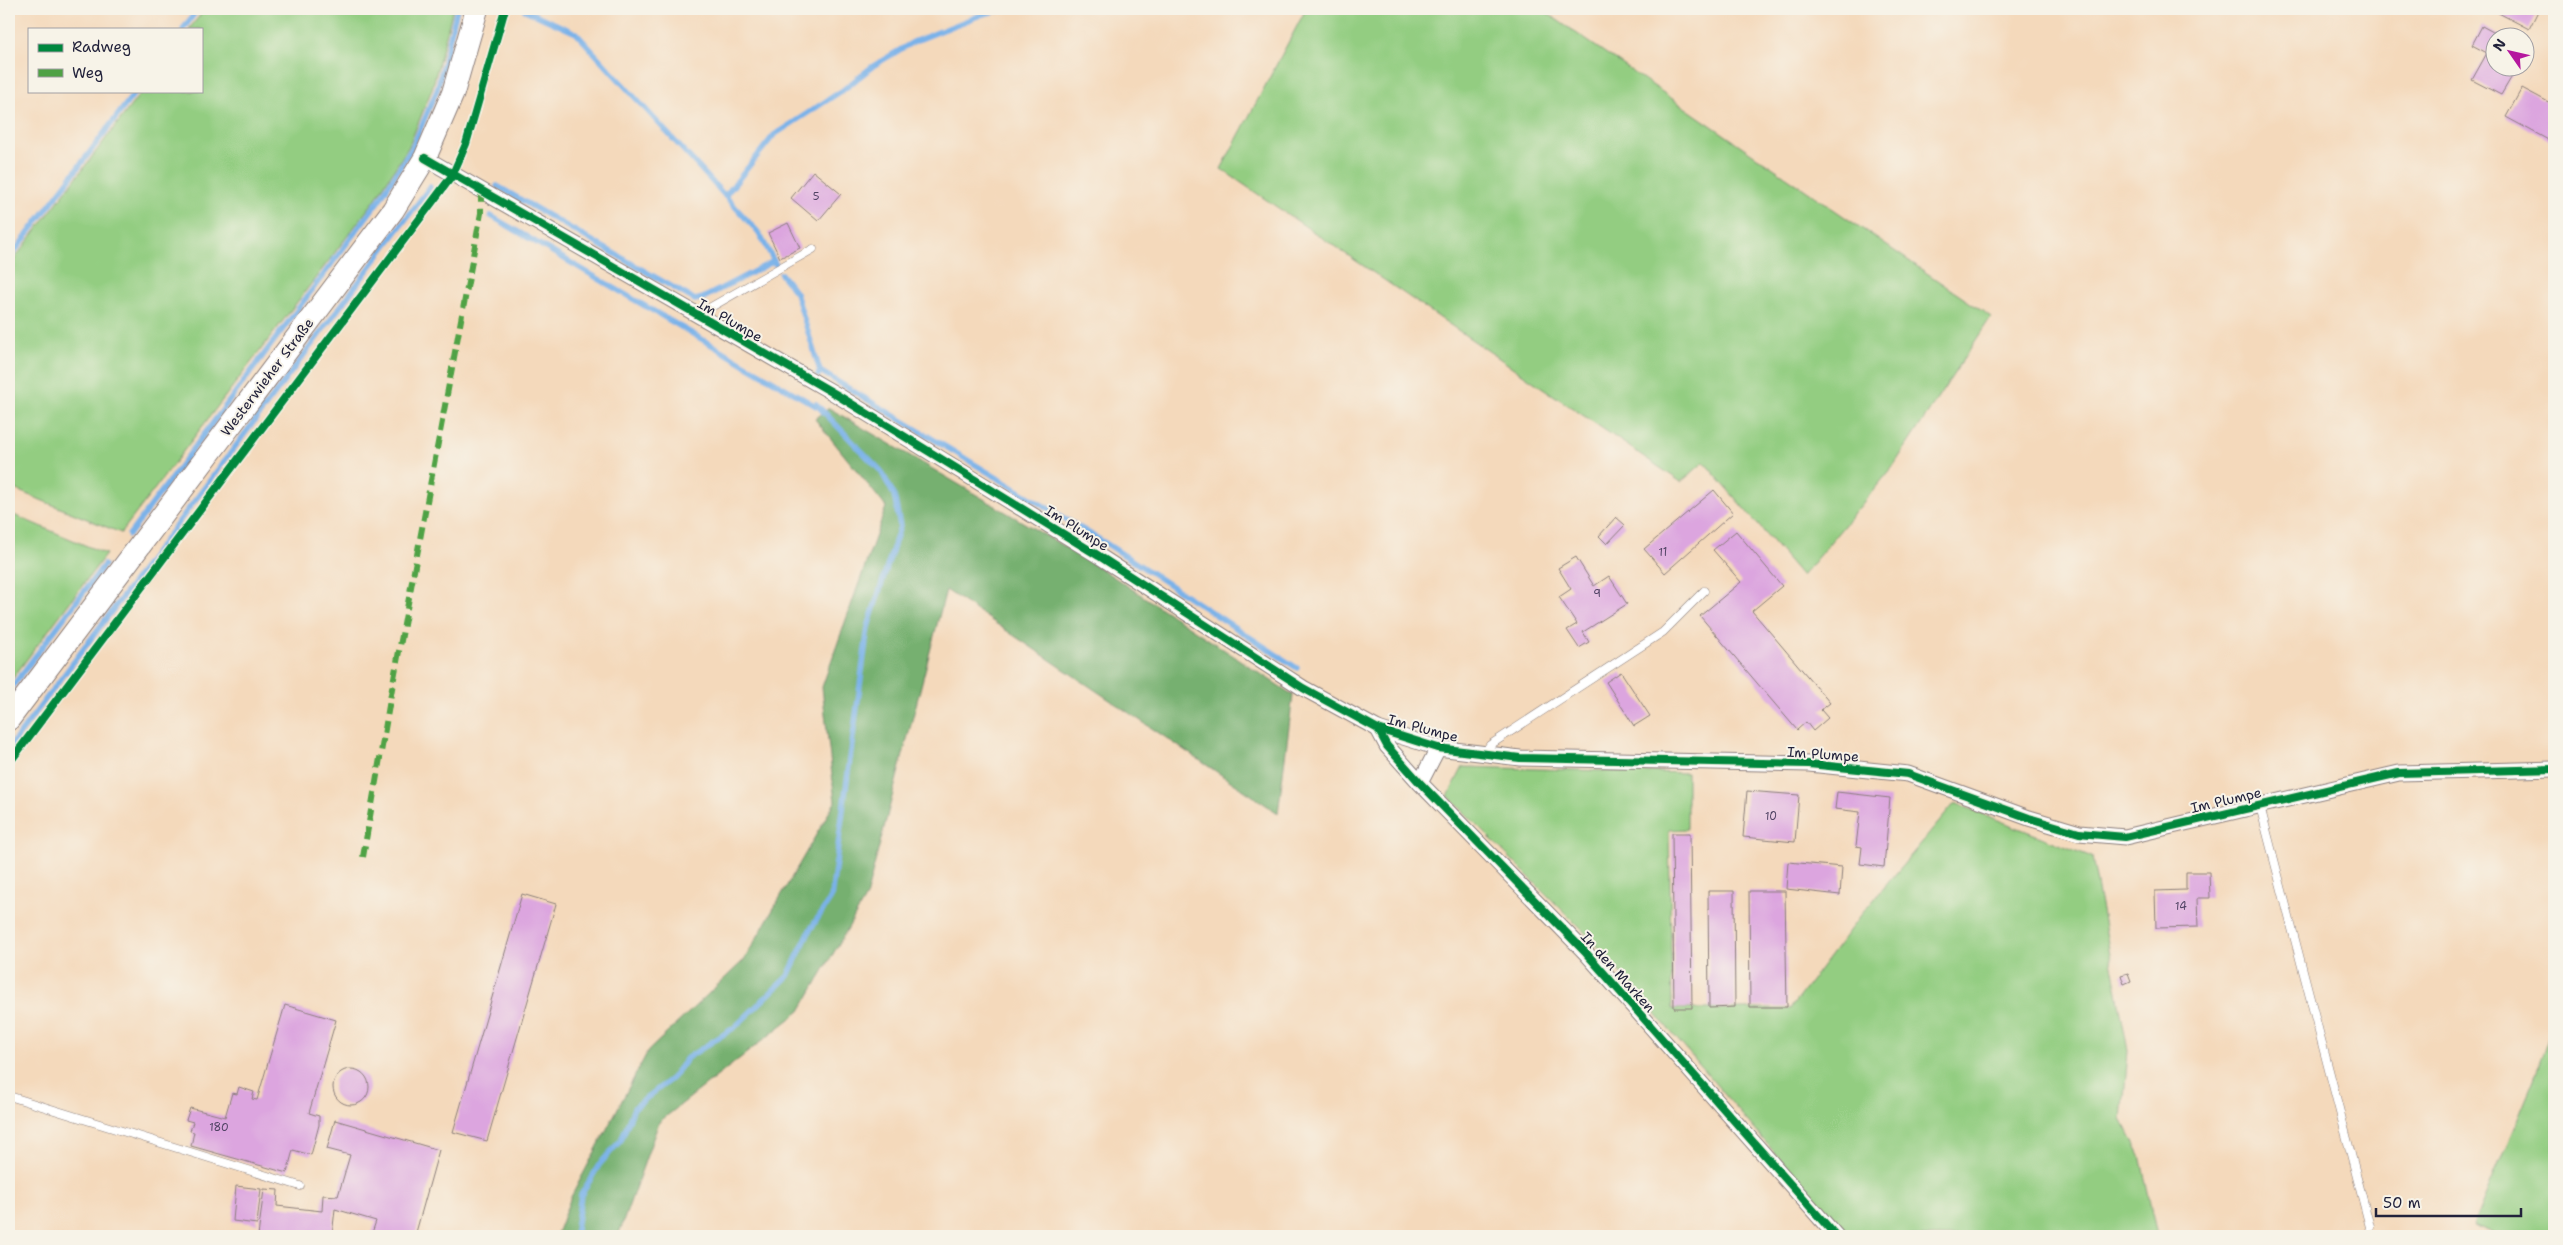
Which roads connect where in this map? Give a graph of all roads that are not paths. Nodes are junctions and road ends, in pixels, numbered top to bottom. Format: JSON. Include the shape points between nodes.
{"nodes":[{"id":1,"x":477,"y":9,"type":"edge"},
{"id":2,"x":425,"y":158,"type":"junction"},
{"id":3,"x":813,"y":248,"type":"dead end"},
{"id":4,"x":697,"y":315,"type":"junction"},
{"id":5,"x":1704,"y":591,"type":"dead end"},
{"id":6,"x":9,"y":719,"type":"edge"},
{"id":7,"x":1378,"y":729,"type":"junction"},
{"id":8,"x":1438,"y":748,"type":"junction"},
{"id":9,"x":1484,"y":754,"type":"junction"},
{"id":10,"x":2554,"y":768,"type":"edge"},
{"id":11,"x":1420,"y":783,"type":"junction"},
{"id":12,"x":2260,"y":806,"type":"junction"},
{"id":13,"x":9,"y":1096,"type":"edge"},
{"id":14,"x":300,"y":1186,"type":"dead end"},
{"id":15,"x":2370,"y":1227,"type":"dead end"},
{"id":16,"x":1836,"y":1236,"type":"edge"}],
"edges":[{"from":1,"to":2,"type":"main road","name":"Westerwieher Straße","via":[[453,93]]},
{"from":2,"to":4,"type":"street","name":"Im Plumpe"},
{"from":2,"to":6,"type":"main road","name":"Westerwieher Straße","via":[[393,210]]},
{"from":3,"to":4,"type":"lane"},
{"from":4,"to":7,"type":"street","name":"Im Plumpe","via":[[837,395],[1099,556],[1302,688]]},
{"from":5,"to":9,"type":"lane","via":[[1663,632],[1490,745]]},
{"from":7,"to":8,"type":"street","name":"Im Plumpe"},
{"from":7,"to":11,"type":"street","name":"In den Marken","via":[[1387,746]]},
{"from":8,"to":9,"type":"street","name":"Im Plumpe"},
{"from":8,"to":11,"type":"street"},
{"from":9,"to":12,"type":"street","name":"Im Plumpe","via":[[1520,758],[1809,764],[1908,774],[2029,818],[2079,832],[2125,836]]},
{"from":10,"to":12,"type":"street","name":"Im Plumpe","via":[[2398,773]]},
{"from":11,"to":16,"type":"street","name":"In den Marken","via":[[1586,953]]},
{"from":12,"to":15,"type":"lane"},
{"from":13,"to":14,"type":"lane"}]}
